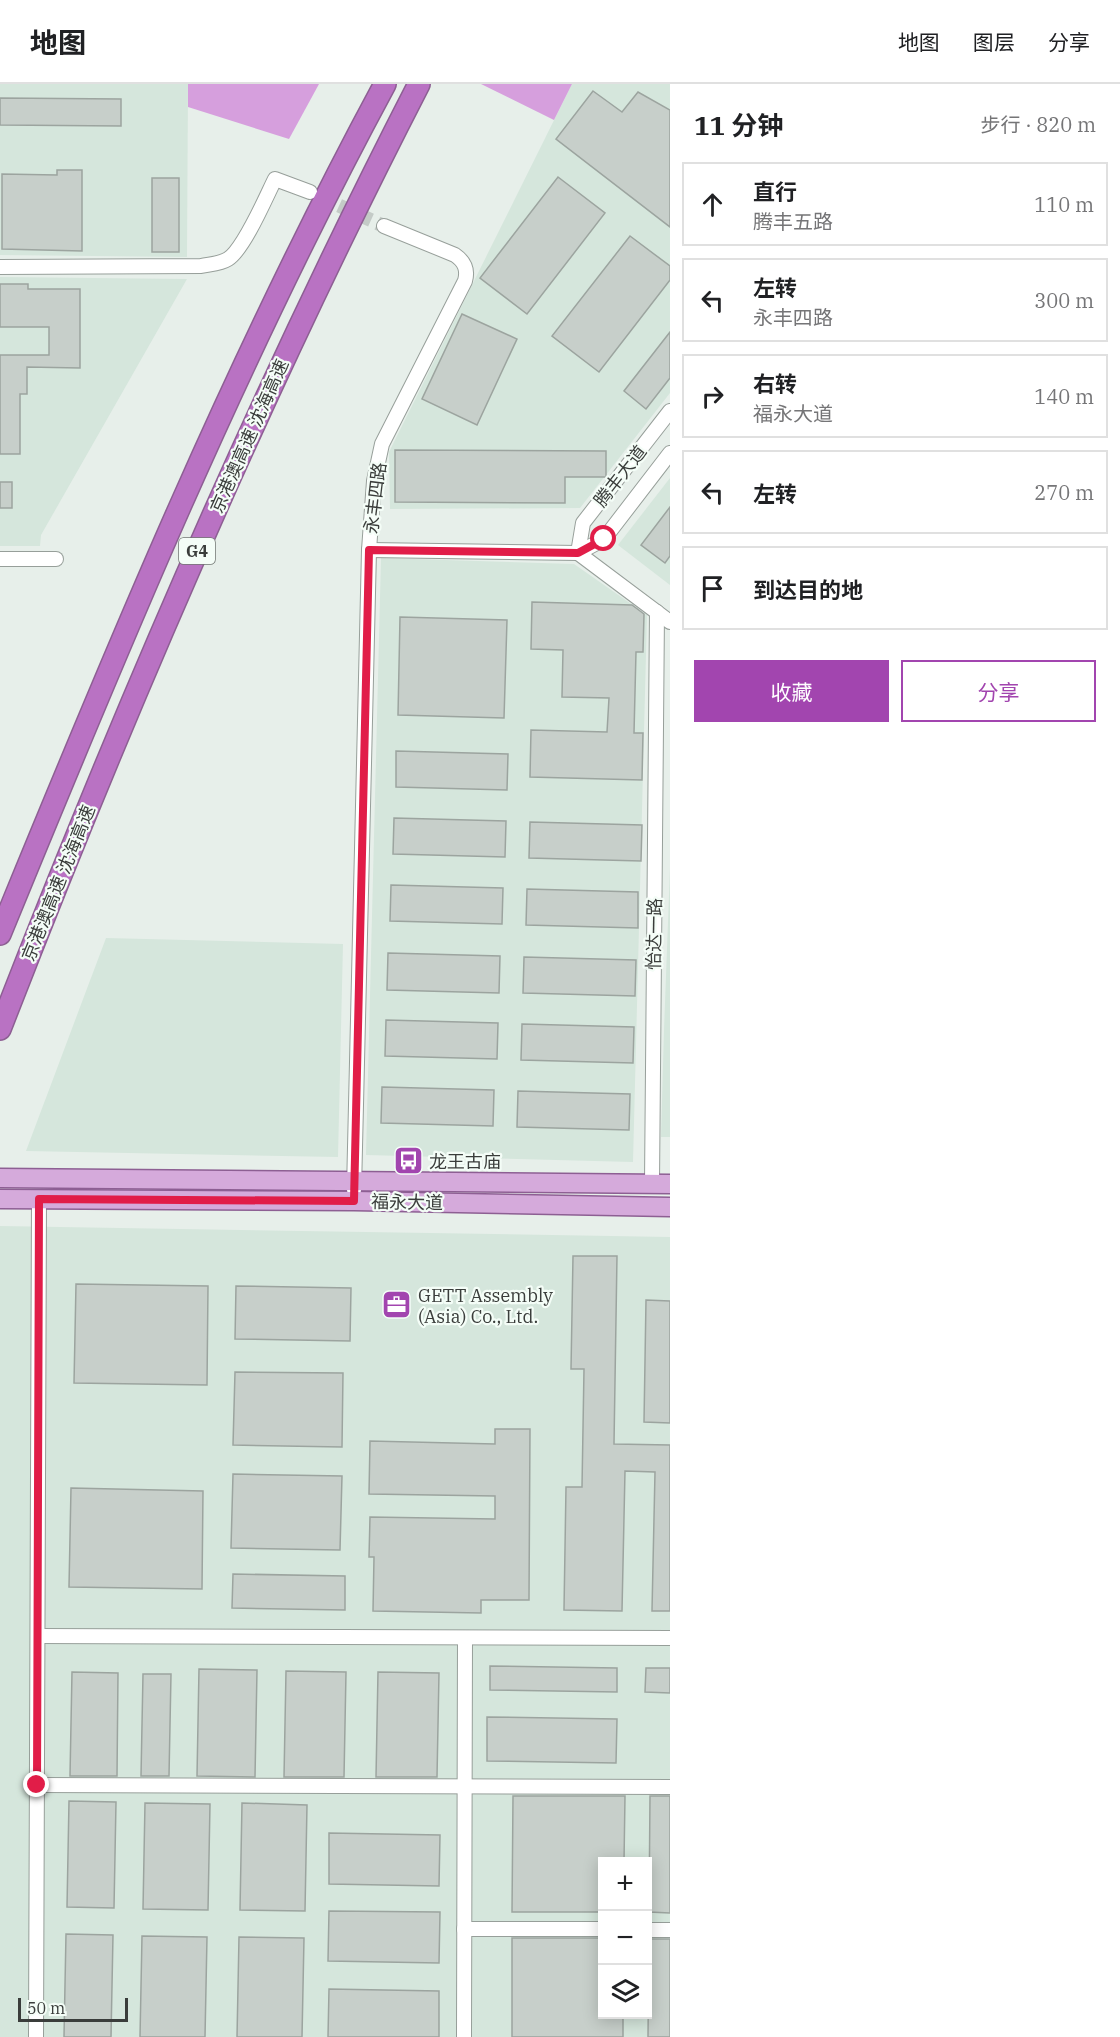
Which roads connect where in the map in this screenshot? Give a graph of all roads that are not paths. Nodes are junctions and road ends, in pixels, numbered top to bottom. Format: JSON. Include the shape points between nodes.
{"nodes":[{"id":1,"x":385,"y":84,"type":"edge"},
{"id":2,"x":419,"y":84,"type":"edge"},
{"id":3,"x":310,"y":192,"type":"tunnel mouth"},
{"id":4,"x":384,"y":226,"type":"tunnel mouth"},
{"id":5,"x":0,"y":267,"type":"edge"},
{"id":6,"x":670,"y":411,"type":"edge"},
{"id":7,"x":670,"y":453,"type":"edge"},
{"id":8,"x":369,"y":550,"type":"junction"},
{"id":9,"x":578,"y":553,"type":"junction"},
{"id":10,"x":0,"y":559,"type":"edge"},
{"id":11,"x":56,"y":559,"type":"dead end"},
{"id":12,"x":657,"y":612,"type":"junction"},
{"id":13,"x":670,"y":622,"type":"edge"},
{"id":14,"x":0,"y":934,"type":"edge"},
{"id":15,"x":0,"y":1029,"type":"edge"},
{"id":16,"x":0,"y":1178,"type":"edge"},
{"id":17,"x":354,"y":1181,"type":"junction"},
{"id":18,"x":651,"y":1184,"type":"junction"},
{"id":19,"x":670,"y":1184,"type":"edge"},
{"id":20,"x":0,"y":1198,"type":"edge"},
{"id":21,"x":39,"y":1199,"type":"junction"},
{"id":22,"x":354,"y":1201,"type":"junction"},
{"id":23,"x":670,"y":1207,"type":"edge"},
{"id":24,"x":38,"y":1636,"type":"junction"},
{"id":25,"x":465,"y":1638,"type":"junction"},
{"id":26,"x":670,"y":1638,"type":"edge"},
{"id":27,"x":37,"y":1785,"type":"junction"},
{"id":28,"x":465,"y":1786,"type":"junction"},
{"id":29,"x":670,"y":1787,"type":"edge"},
{"id":30,"x":464,"y":1929,"type":"junction"},
{"id":31,"x":598,"y":1929,"type":"edge"},
{"id":32,"x":652,"y":1930,"type":"edge"},
{"id":33,"x":670,"y":1930,"type":"edge"},
{"id":34,"x":36,"y":2037,"type":"edge"},
{"id":35,"x":464,"y":2037,"type":"edge"}],
"edges":[{"from":1,"to":14,"type":"highway","name":"京港澳高速 沈海高速","number":"G4","via":[[268,316],[178,510]]},
{"from":2,"to":15,"type":"highway","name":"京港澳高速 沈海高速","number":"G4","via":[[297,330],[209,523],[119,731]]},
{"from":3,"to":5,"type":"street","via":[[275,178],[241,245],[230,258],[218,263]]},
{"from":4,"to":8,"type":"street","name":"永丰四路","via":[[455,255],[462,260],[467,274],[382,444],[374,480]]},
{"from":6,"to":9,"type":"street","name":"腾丰大道","via":[[583,523]]},
{"from":7,"to":9,"type":"street","name":"腾丰大道","via":[[604,539]]},
{"from":8,"to":9,"type":"street"},
{"from":8,"to":17,"type":"street","name":"永丰四路"},
{"from":9,"to":12,"type":"street"},
{"from":10,"to":11,"type":"street"},
{"from":12,"to":13,"type":"street"},
{"from":12,"to":18,"type":"street","name":"怡达一路"},
{"from":16,"to":17,"type":"main road","name":"福永大道"},
{"from":17,"to":18,"type":"main road","name":"福永大道"},
{"from":17,"to":22,"type":"street","name":"永丰四路"},
{"from":18,"to":19,"type":"main road","name":"福永大道"},
{"from":20,"to":21,"type":"main road","name":"福永大道"},
{"from":21,"to":22,"type":"main road","name":"福永大道"},
{"from":21,"to":24,"type":"street"},
{"from":22,"to":23,"type":"main road","name":"福永大道"},
{"from":24,"to":25,"type":"street"},
{"from":24,"to":27,"type":"street"},
{"from":25,"to":26,"type":"street"},
{"from":25,"to":28,"type":"street"},
{"from":27,"to":28,"type":"street"},
{"from":27,"to":34,"type":"street"},
{"from":28,"to":29,"type":"street"},
{"from":28,"to":30,"type":"street"},
{"from":30,"to":31,"type":"street"},
{"from":30,"to":35,"type":"street"},
{"from":32,"to":33,"type":"street"}]}
